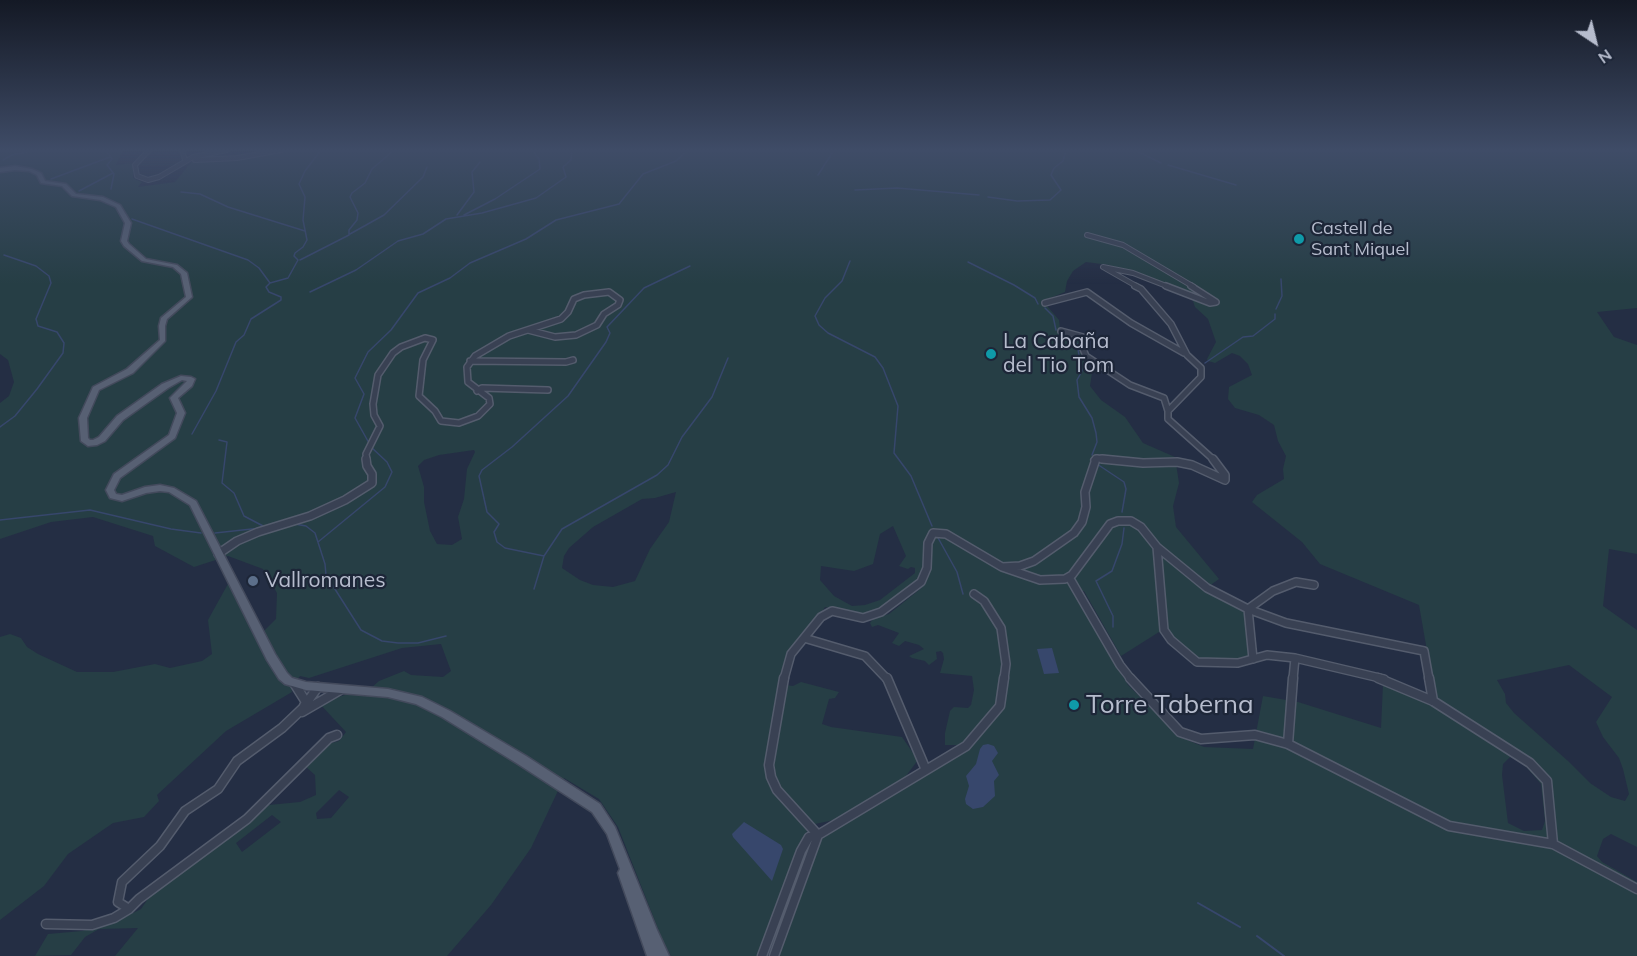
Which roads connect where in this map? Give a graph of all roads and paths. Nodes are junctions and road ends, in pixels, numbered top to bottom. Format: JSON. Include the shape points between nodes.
{"nodes":[{"id":1,"x":74,"y":195,"type":"edge"},
{"id":2,"x":1086,"y":235,"type":"dead end"},
{"id":3,"x":1045,"y":303,"type":"dead end"},
{"id":4,"x":528,"y":330,"type":"junction"},
{"id":5,"x":1061,"y":331,"type":"dead end"},
{"id":6,"x":1187,"y":355,"type":"junction"},
{"id":7,"x":573,"y":360,"type":"dead end"},
{"id":8,"x":470,"y":361,"type":"junction"},
{"id":9,"x":548,"y":390,"type":"dead end"},
{"id":10,"x":477,"y":391,"type":"junction"},
{"id":11,"x":1168,"y":411,"type":"junction"},
{"id":12,"x":1157,"y":547,"type":"junction"},
{"id":13,"x":218,"y":554,"type":"junction"},
{"id":14,"x":1002,"y":567,"type":"junction"},
{"id":15,"x":1069,"y":577,"type":"junction"},
{"id":16,"x":1314,"y":585,"type":"dead end"},
{"id":17,"x":974,"y":594,"type":"dead end"},
{"id":18,"x":1248,"y":609,"type":"junction"},
{"id":19,"x":804,"y":638,"type":"junction"},
{"id":20,"x":1295,"y":658,"type":"junction"},
{"id":21,"x":1253,"y":659,"type":"junction"},
{"id":22,"x":294,"y":683,"type":"junction"},
{"id":23,"x":341,"y":689,"type":"junction"},
{"id":24,"x":315,"y":691,"type":"junction"},
{"id":25,"x":325,"y":698,"type":"junction"},
{"id":26,"x":1433,"y":701,"type":"junction"},
{"id":27,"x":303,"y":708,"type":"junction"},
{"id":28,"x":294,"y":717,"type":"junction"},
{"id":29,"x":337,"y":735,"type":"dead end"},
{"id":30,"x":1288,"y":744,"type":"junction"},
{"id":31,"x":926,"y":770,"type":"junction"},
{"id":32,"x":818,"y":834,"type":"junction"},
{"id":33,"x":616,"y":843,"type":"junction"},
{"id":34,"x":1553,"y":844,"type":"junction"},
{"id":35,"x":1637,"y":889,"type":"edge"},
{"id":36,"x":129,"y":909,"type":"junction"},
{"id":37,"x":46,"y":924,"type":"dead end"},
{"id":38,"x":650,"y":953,"type":"edge"},
{"id":39,"x":663,"y":956,"type":"edge"},
{"id":40,"x":762,"y":956,"type":"edge"},
{"id":41,"x":774,"y":956,"type":"edge"}],
"edges":[{"from":1,"to":13,"type":"main road","via":[[101,198],[118,206],[128,223],[124,244],[144,260],[183,271],[189,297],[164,318],[163,340],[130,371],[96,389],[83,418],[84,439],[88,443],[99,441],[120,418],[165,386],[181,378],[190,379],[174,398],[181,413],[171,436],[117,476],[110,490],[118,498],[160,488],[190,500]]},
{"from":2,"to":6,"type":"street","via":[[1123,245],[1215,300],[1210,303],[1133,273],[1103,267],[1141,289],[1171,324]]},
{"from":3,"to":6,"type":"street","via":[[1087,292]]},
{"from":4,"to":4,"type":"street","via":[[555,337],[576,335],[597,325],[620,300],[609,292],[584,295],[572,301],[562,318]]},
{"from":4,"to":8,"type":"street","via":[[500,340]]},
{"from":5,"to":11,"type":"street","via":[[1083,337],[1086,356],[1130,385],[1164,398]]},
{"from":6,"to":11,"type":"street","via":[[1201,368],[1201,377]]},
{"from":7,"to":8,"type":"street"},
{"from":8,"to":10,"type":"street","via":[[467,379]]},
{"from":9,"to":10,"type":"street"},
{"from":10,"to":13,"type":"street","via":[[490,401],[485,411],[463,422],[443,423],[421,400],[418,390],[423,360],[434,342],[425,338],[401,347],[378,375],[373,404],[380,426],[366,454],[372,483],[345,500],[258,532]]},
{"from":11,"to":14,"type":"street","via":[[1168,419],[1210,455],[1226,480],[1177,462],[1097,458],[1085,492],[1082,522],[1074,533],[1034,561]]},
{"from":12,"to":15,"type":"street","via":[[1141,527],[1118,520],[1110,524]]},
{"from":12,"to":18,"type":"street","via":[[1207,588]]},
{"from":12,"to":21,"type":"street","via":[[1164,630],[1171,640],[1197,662],[1217,664]]},
{"from":13,"to":22,"type":"main road","via":[[278,669]]},
{"from":14,"to":15,"type":"street","via":[[1040,580]]},
{"from":14,"to":19,"type":"street","via":[[946,534],[933,533],[921,582],[881,612],[863,618],[827,612]]},
{"from":15,"to":30,"type":"street","via":[[1120,665],[1140,692],[1180,732],[1201,740],[1254,735]]},
{"from":16,"to":18,"type":"street","via":[[1296,582],[1273,591]]},
{"from":17,"to":31,"type":"street","via":[[984,601],[1001,628],[1006,664],[1000,706],[966,746]]},
{"from":18,"to":21,"type":"street"},
{"from":18,"to":26,"type":"street","via":[[1286,623],[1424,651]]},
{"from":19,"to":31,"type":"street","via":[[865,656],[886,676]]},
{"from":19,"to":32,"type":"street","via":[[791,654],[785,674],[769,765],[777,790]]},
{"from":20,"to":21,"type":"street"},
{"from":20,"to":26,"type":"street","via":[[1384,680]]},
{"from":20,"to":30,"type":"street"},
{"from":22,"to":24,"type":"main road"},
{"from":22,"to":27,"type":"street","via":[[306,702]]},
{"from":23,"to":24,"type":"main road"},
{"from":23,"to":25,"type":"street"},
{"from":23,"to":33,"type":"main road","via":[[402,696],[446,714],[587,801],[602,815]]},
{"from":24,"to":25,"type":"street","via":[[317,699]]},
{"from":24,"to":27,"type":"street"},
{"from":25,"to":28,"type":"street"},
{"from":26,"to":34,"type":"street","via":[[1530,763],[1547,781]]},
{"from":27,"to":28,"type":"street"},
{"from":28,"to":36,"type":"street","via":[[237,761],[222,786],[185,811],[160,846],[122,882],[118,902]]},
{"from":29,"to":36,"type":"street","via":[[329,738],[248,819]]},
{"from":30,"to":34,"type":"street","via":[[1449,826]]},
{"from":31,"to":32,"type":"street"},
{"from":32,"to":40,"type":"street","via":[[809,837],[801,851]]},
{"from":32,"to":41,"type":"street"},
{"from":33,"to":38,"type":"main road"},
{"from":33,"to":39,"type":"main road"},
{"from":34,"to":35,"type":"street"},
{"from":36,"to":37,"type":"street","via":[[92,925]]}]}
